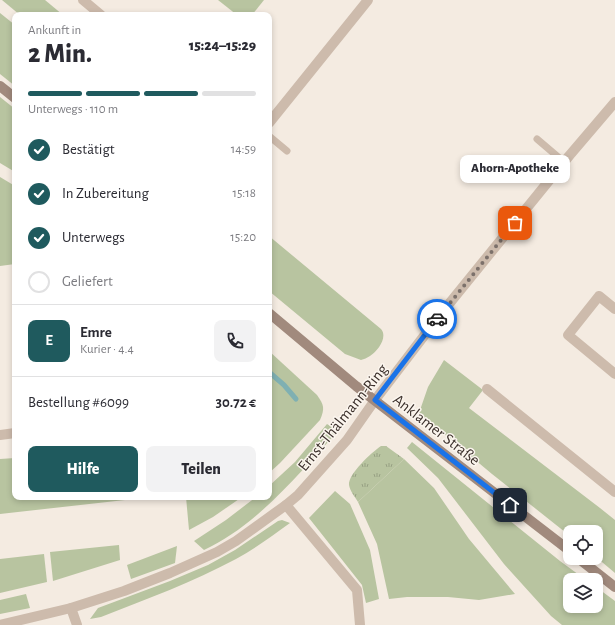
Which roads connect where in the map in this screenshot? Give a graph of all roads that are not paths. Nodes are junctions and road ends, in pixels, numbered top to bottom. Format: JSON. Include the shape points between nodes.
{"nodes":[{"id":1,"x":83,"y":0,"type":"edge"},
{"id":2,"x":368,"y":0,"type":"edge"},
{"id":3,"x":97,"y":12,"type":"edge"},
{"id":4,"x":0,"y":86,"type":"edge"},
{"id":5,"x":12,"y":96,"type":"edge"},
{"id":6,"x":615,"y":102,"type":"edge"},
{"id":7,"x":272,"y":119,"type":"edge"},
{"id":8,"x":272,"y":139,"type":"edge"},
{"id":9,"x":537,"y":139,"type":"dead end"},
{"id":10,"x":287,"y":152,"type":"dead end"},
{"id":11,"x":564,"y":162,"type":"junction"},
{"id":12,"x":615,"y":309,"type":"edge"},
{"id":13,"x":272,"y":316,"type":"edge"},
{"id":14,"x":615,"y":374,"type":"edge"},
{"id":15,"x":487,"y":389,"type":"dead end"},
{"id":16,"x":375,"y":400,"type":"junction"},
{"id":17,"x":12,"y":434,"type":"edge"},
{"id":18,"x":0,"y":435,"type":"edge"},
{"id":19,"x":615,"y":492,"type":"edge"},
{"id":20,"x":286,"y":505,"type":"junction"},
{"id":21,"x":563,"y":546,"type":"edge"},
{"id":22,"x":587,"y":565,"type":"edge"},
{"id":23,"x":615,"y":586,"type":"edge"},
{"id":24,"x":71,"y":608,"type":"junction"},
{"id":25,"x":0,"y":625,"type":"edge"},
{"id":26,"x":77,"y":625,"type":"edge"},
{"id":27,"x":360,"y":625,"type":"edge"}],
"edges":[{"from":1,"to":3,"type":"street"},
{"from":2,"to":7,"type":"street"},
{"from":4,"to":5,"type":"main road"},
{"from":6,"to":11,"type":"street","name":"Ernst-Thälmann-Ring"},
{"from":8,"to":10,"type":"lane"},
{"from":9,"to":11,"type":"lane"},
{"from":11,"to":16,"type":"street","name":"Ernst-Thälmann-Ring"},
{"from":12,"to":14,"type":"street","via":[[599,296],[568,335]]},
{"from":13,"to":16,"type":"main road","name":"Anklamer Straße"},
{"from":15,"to":19,"type":"street"},
{"from":16,"to":20,"type":"street","name":"Ernst-Thälmann-Ring","via":[[347,440]]},
{"from":16,"to":21,"type":"main road","name":"Anklamer Straße"},
{"from":17,"to":18,"type":"street"},
{"from":20,"to":24,"type":"street","name":"Ernst-Thälmann-Ring","via":[[217,552],[124,591]]},
{"from":20,"to":27,"type":"street","via":[[357,590]]},
{"from":22,"to":23,"type":"main road"},
{"from":24,"to":25,"type":"street","name":"Ernst-Thälmann-Ring"},
{"from":24,"to":26,"type":"street"}]}
